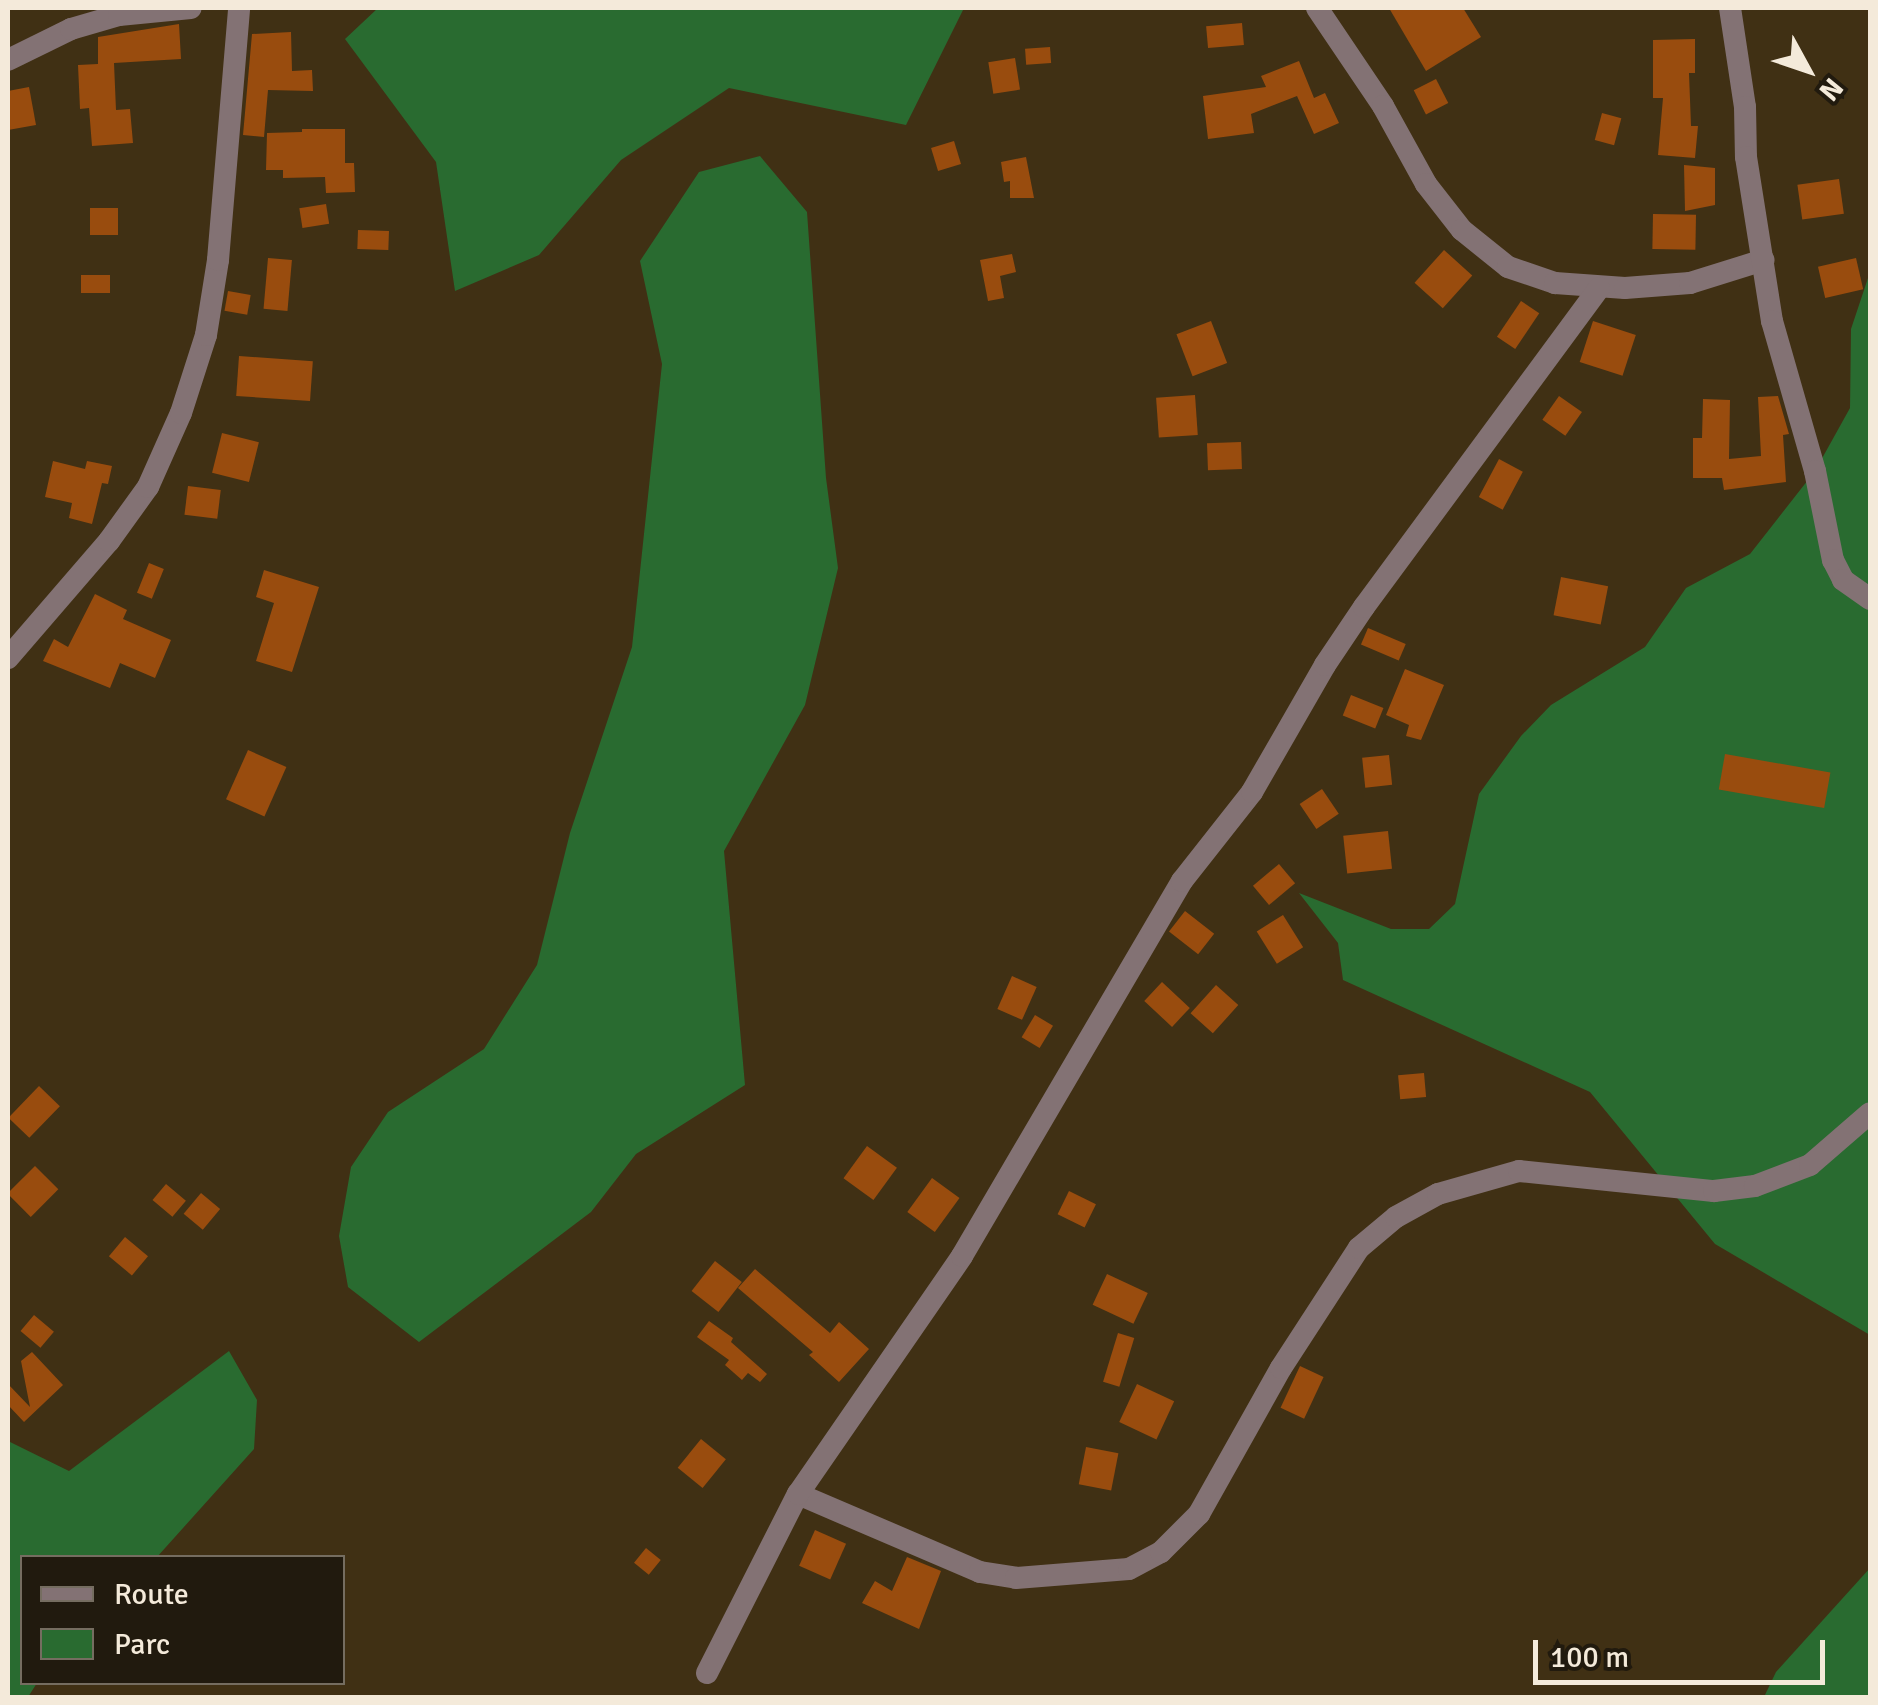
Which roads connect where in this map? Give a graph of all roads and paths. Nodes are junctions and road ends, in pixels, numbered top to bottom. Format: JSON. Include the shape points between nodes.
{"nodes":[{"id":1,"x":191,"y":8,"type":"edge"},
{"id":2,"x":239,"y":8,"type":"edge"},
{"id":3,"x":1317,"y":8,"type":"edge"},
{"id":4,"x":1730,"y":8,"type":"edge"},
{"id":5,"x":8,"y":60,"type":"edge"},
{"id":6,"x":1764,"y":260,"type":"junction"},
{"id":7,"x":1599,"y":288,"type":"junction"},
{"id":8,"x":1870,"y":599,"type":"edge"},
{"id":9,"x":8,"y":658,"type":"edge"},
{"id":10,"x":1870,"y":1112,"type":"edge"},
{"id":11,"x":798,"y":1494,"type":"junction"},
{"id":12,"x":707,"y":1673,"type":"dead end"}],
"edges":[{"from":1,"to":5,"type":"street","via":[[118,14]]},
{"from":2,"to":9,"type":"street","via":[[218,260],[206,335],[181,413],[148,487]]},
{"from":3,"to":7,"type":"street","via":[[1462,230],[1532,278]]},
{"from":4,"to":6,"type":"street"},
{"from":6,"to":7,"type":"street","via":[[1690,283]]},
{"from":6,"to":8,"type":"street","via":[[1772,321],[1816,470],[1833,560],[1843,580]]},
{"from":7,"to":11,"type":"street","via":[[1325,665],[1252,792],[1149,933],[962,1256]]},
{"from":10,"to":11,"type":"street","via":[[1810,1164],[1754,1186],[1714,1191],[1519,1171],[1438,1194],[1396,1217],[1359,1248],[1198,1514],[1161,1552],[1129,1569],[1016,1578],[980,1572]]},
{"from":11,"to":12,"type":"street"}]}
